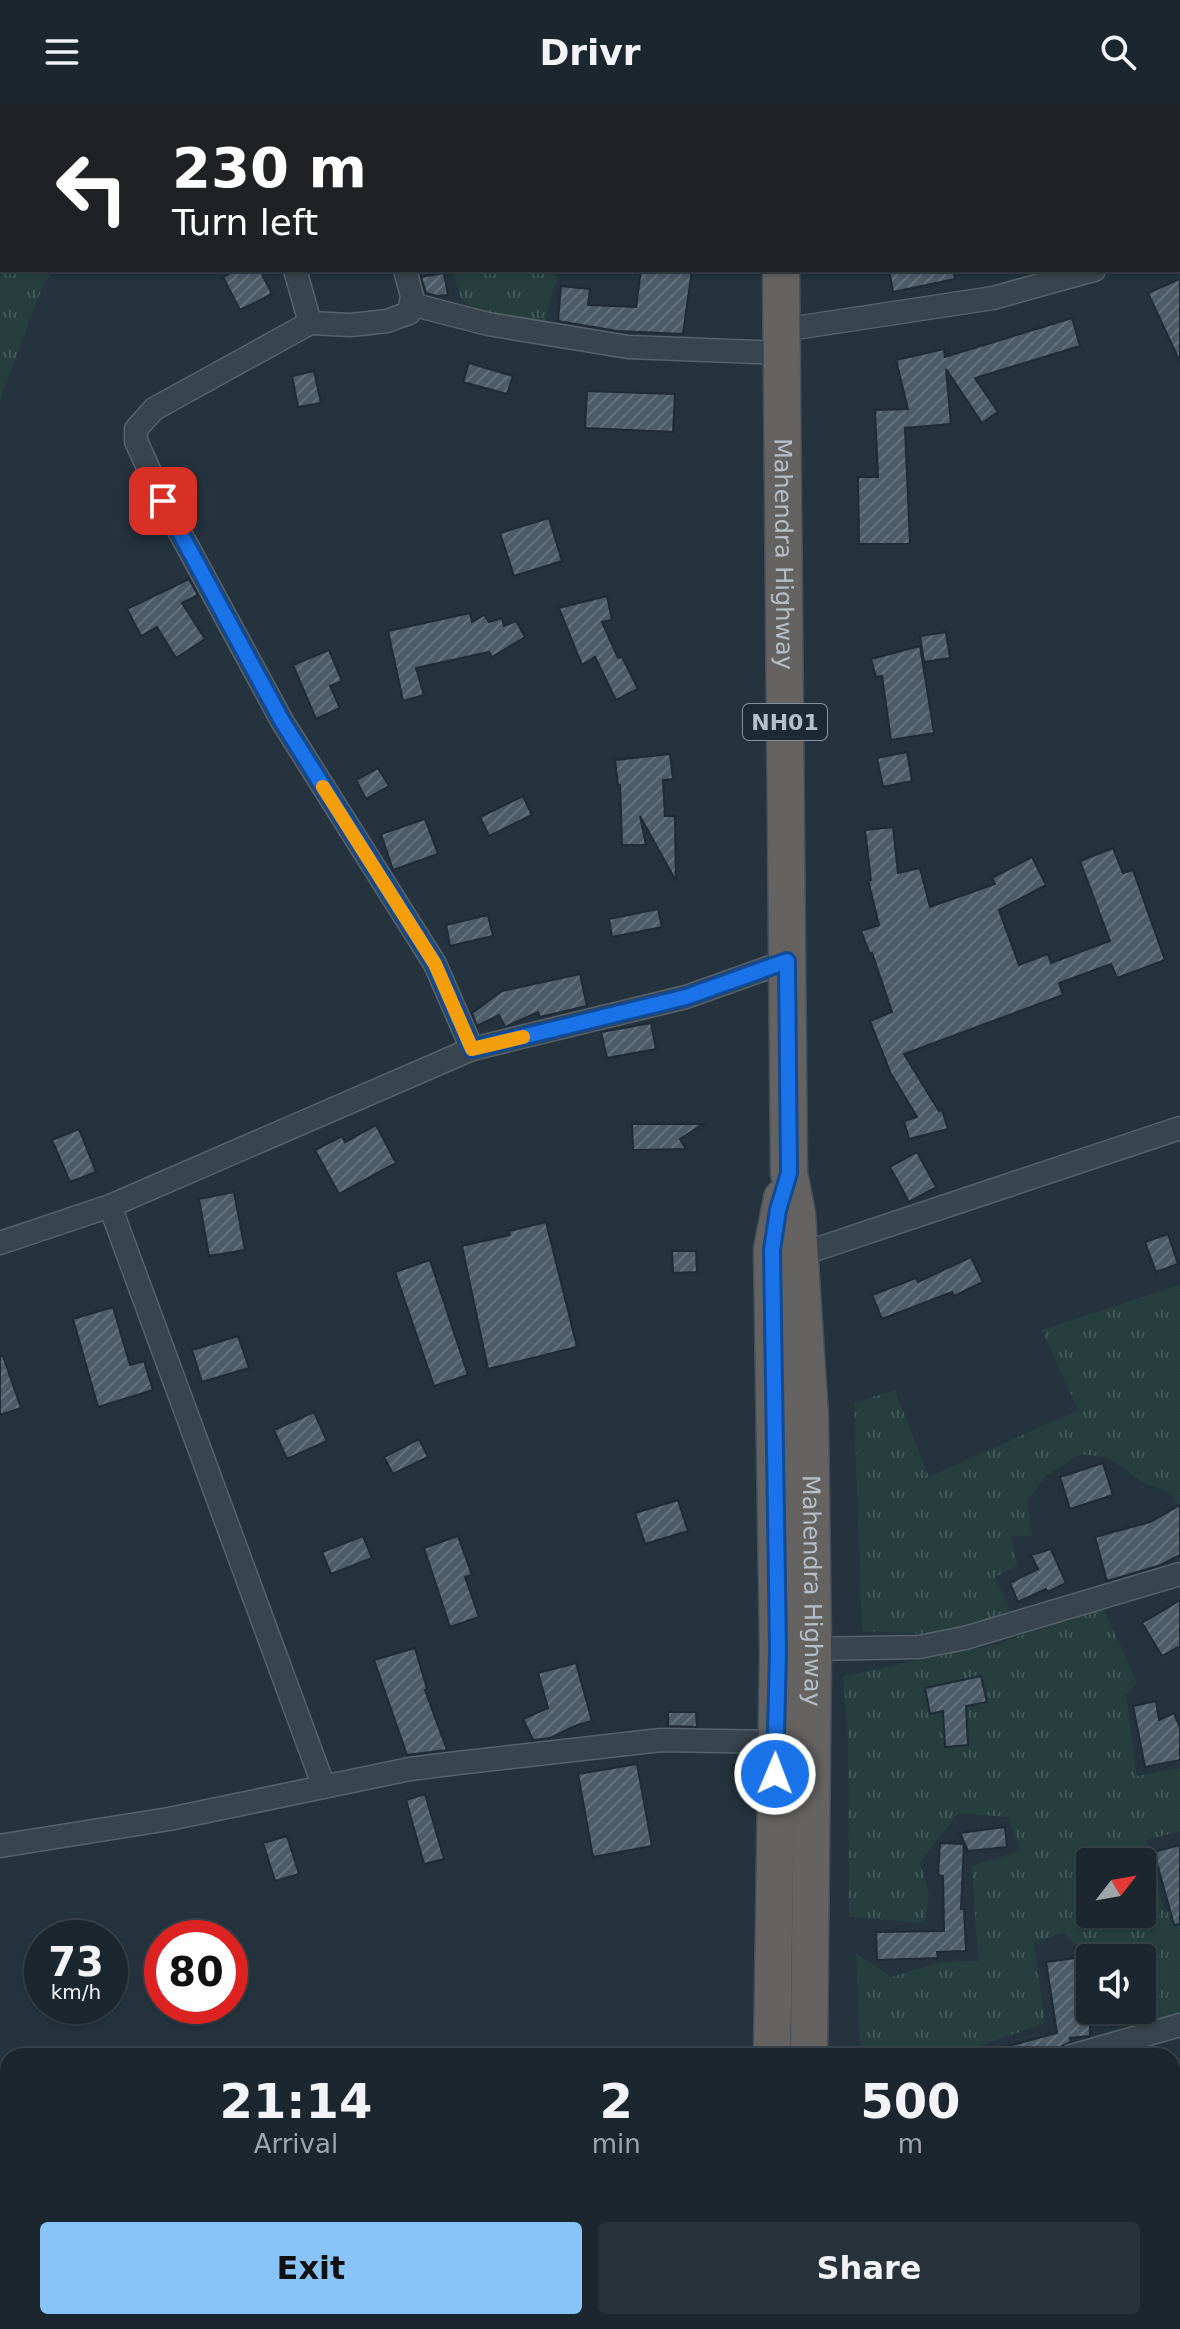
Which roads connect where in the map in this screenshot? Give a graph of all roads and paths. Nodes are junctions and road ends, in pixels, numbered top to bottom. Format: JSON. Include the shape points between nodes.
{"nodes":[{"id":1,"x":296,"y":272,"type":"edge"},
{"id":2,"x":406,"y":272,"type":"edge"},
{"id":3,"x":781,"y":272,"type":"edge"},
{"id":4,"x":1087,"y":272,"type":"edge"},
{"id":5,"x":411,"y":304,"type":"junction"},
{"id":6,"x":310,"y":323,"type":"junction"},
{"id":7,"x":782,"y":342,"type":"junction"},
{"id":8,"x":787,"y":961,"type":"junction"},
{"id":9,"x":472,"y":1049,"type":"junction"},
{"id":10,"x":1180,"y":1128,"type":"edge"},
{"id":11,"x":789,"y":1173,"type":"junction"},
{"id":12,"x":110,"y":1206,"type":"junction"},
{"id":13,"x":0,"y":1243,"type":"edge"},
{"id":14,"x":799,"y":1255,"type":"junction"},
{"id":15,"x":1180,"y":1574,"type":"edge"},
{"id":16,"x":813,"y":1649,"type":"junction"},
{"id":17,"x":776,"y":1742,"type":"junction"},
{"id":18,"x":324,"y":1787,"type":"junction"},
{"id":19,"x":0,"y":1846,"type":"edge"},
{"id":20,"x":1180,"y":2025,"type":"edge"},
{"id":21,"x":772,"y":2048,"type":"edge"},
{"id":22,"x":809,"y":2048,"type":"edge"},
{"id":23,"x":1099,"y":2048,"type":"edge"}],
"edges":[{"from":1,"to":6,"type":"street"},
{"from":2,"to":5,"type":"street"},
{"from":3,"to":7,"type":"highway","name":"Mahendra Highway","number":"NH01"},
{"from":4,"to":7,"type":"street","via":[[993,298]]},
{"from":5,"to":6,"type":"street","via":[[409,313],[387,321]]},
{"from":5,"to":7,"type":"street","via":[[488,324],[628,347]]},
{"from":6,"to":9,"type":"street","via":[[154,409],[136,429],[136,441],[282,721],[435,964]]},
{"from":7,"to":8,"type":"highway","name":"Mahendra Highway","number":"NH01"},
{"from":8,"to":9,"type":"street","via":[[686,997]]},
{"from":8,"to":11,"type":"highway","name":"Mahendra Highway","number":"NH01"},
{"from":9,"to":12,"type":"street"},
{"from":10,"to":14,"type":"street"},
{"from":11,"to":14,"type":"highway","name":"Mahendra Highway","number":"NH01"},
{"from":11,"to":17,"type":"highway","name":"Mahendra Highway","number":"NH01","via":[[772,1250]]},
{"from":12,"to":13,"type":"street"},
{"from":12,"to":18,"type":"street"},
{"from":14,"to":16,"type":"highway","name":"Mahendra Highway","number":"NH01","via":[[810,1417]]},
{"from":15,"to":16,"type":"street","via":[[965,1638],[919,1647]]},
{"from":16,"to":22,"type":"highway","name":"Mahendra Highway","number":"NH01"},
{"from":17,"to":18,"type":"street","via":[[661,1740],[545,1751]]},
{"from":17,"to":21,"type":"highway","name":"Mahendra Highway","number":"NH01"},
{"from":18,"to":19,"type":"street"},
{"from":20,"to":23,"type":"street"}]}
